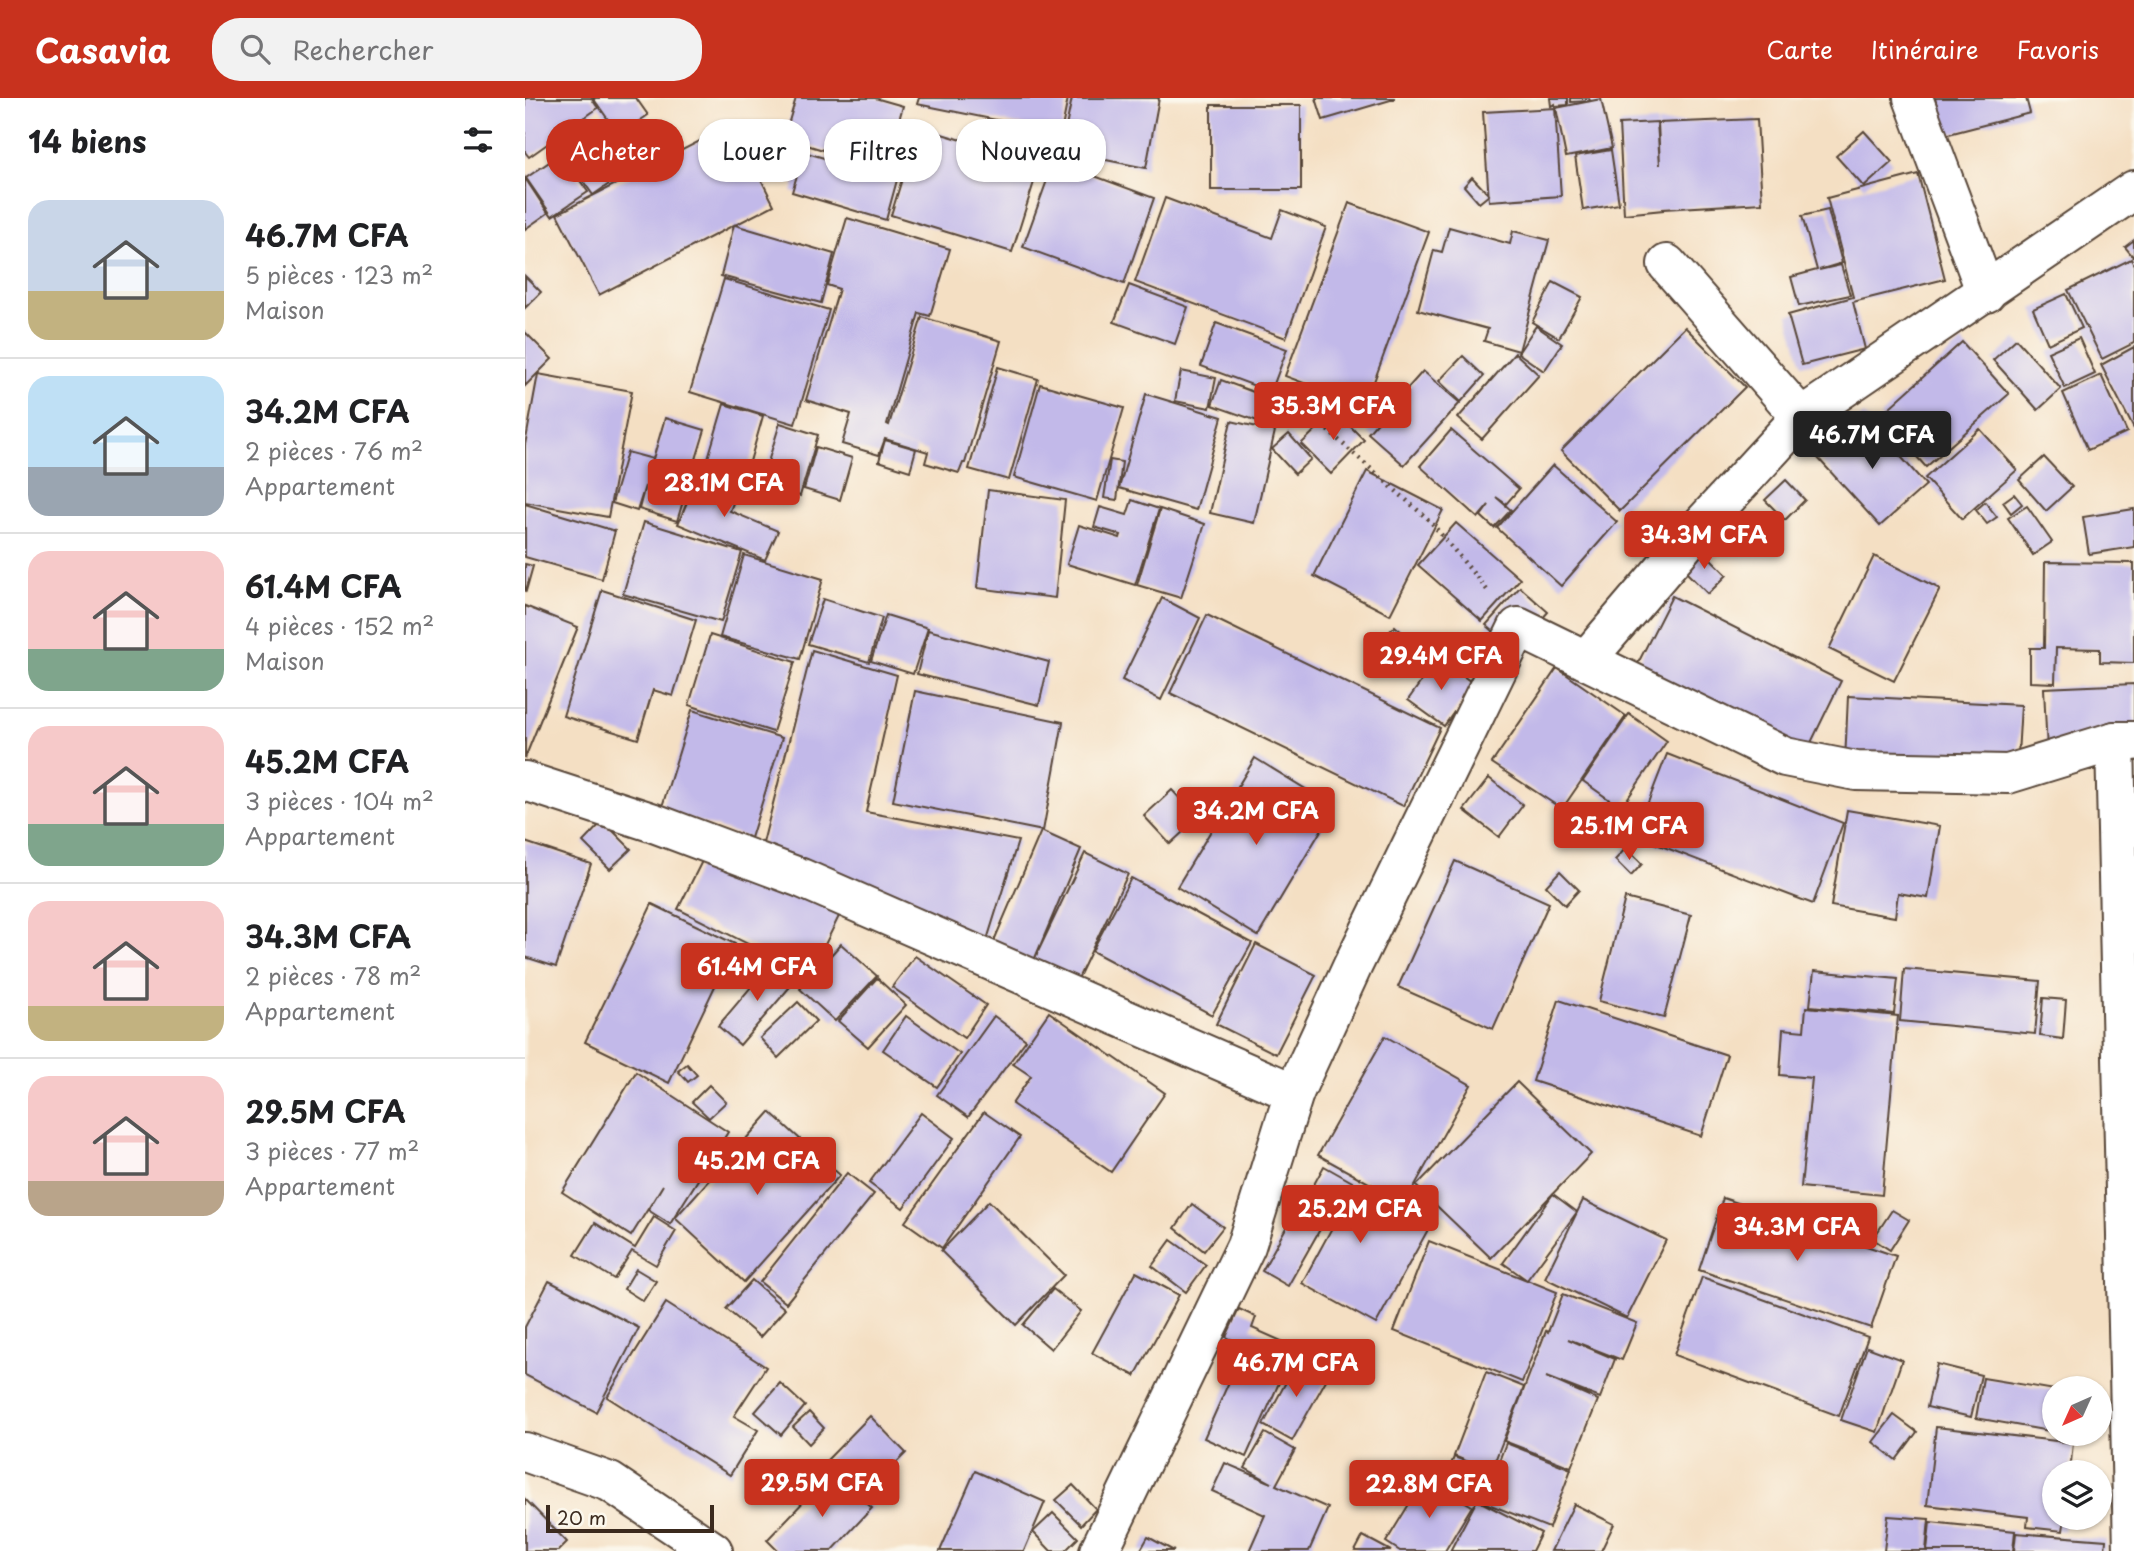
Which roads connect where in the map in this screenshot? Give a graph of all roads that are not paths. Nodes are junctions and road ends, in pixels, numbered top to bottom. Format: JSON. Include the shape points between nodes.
{"nodes":[{"id":1,"x":1913,"y":98,"type":"edge"},
{"id":2,"x":2134,"y":190,"type":"edge"},
{"id":3,"x":1667,"y":264,"type":"dead end"},
{"id":4,"x":1986,"y":293,"type":"junction"},
{"id":5,"x":1801,"y":417,"type":"junction"},
{"id":6,"x":1586,"y":660,"type":"junction"},
{"id":7,"x":2124,"y":741,"type":"edge"},
{"id":8,"x":525,"y":782,"type":"edge"},
{"id":9,"x":1294,"y":1093,"type":"junction"},
{"id":10,"x":525,"y":1452,"type":"edge"},
{"id":11,"x":713,"y":1551,"type":"edge"},
{"id":12,"x":1099,"y":1551,"type":"edge"},
{"id":13,"x":2133,"y":1551,"type":"edge"}],
"edges":[{"from":1,"to":4,"type":"street"},
{"from":2,"to":4,"type":"street"},
{"from":3,"to":5,"type":"street"},
{"from":4,"to":5,"type":"street"},
{"from":5,"to":6,"type":"street"},
{"from":6,"to":7,"type":"street","via":[[1785,757],[1856,771],[2008,774]]},
{"from":6,"to":9,"type":"street","via":[[1518,627]]},
{"from":7,"to":13,"type":"street"},
{"from":8,"to":9,"type":"street","via":[[654,823],[801,878]]},
{"from":9,"to":12,"type":"street","via":[[1246,1246]]},
{"from":10,"to":11,"type":"street","via":[[610,1482]]}]}
